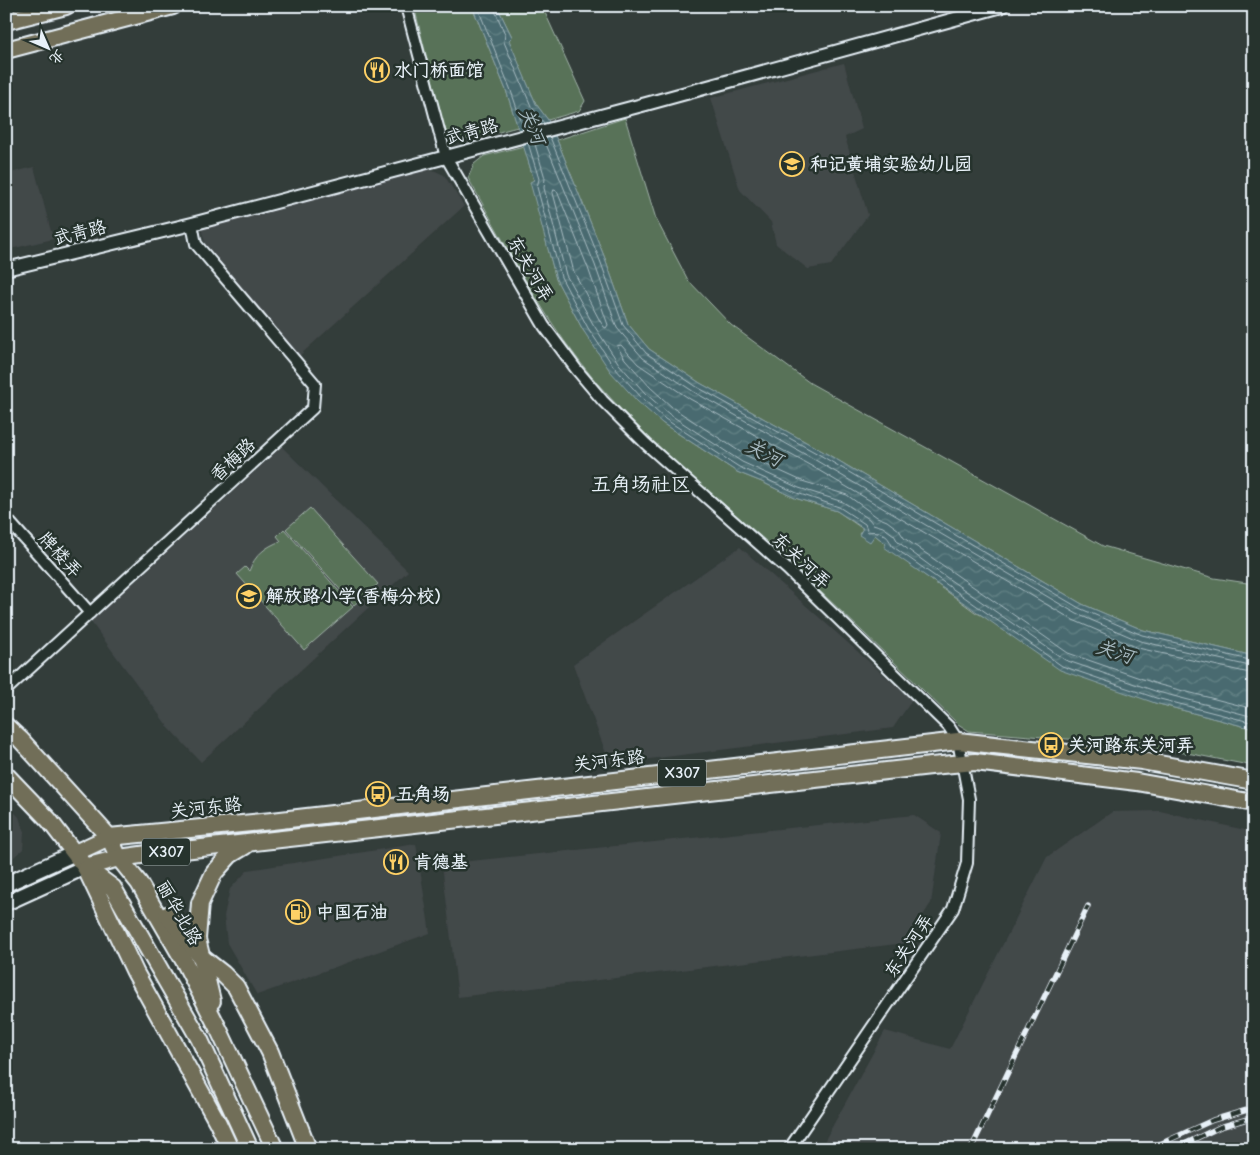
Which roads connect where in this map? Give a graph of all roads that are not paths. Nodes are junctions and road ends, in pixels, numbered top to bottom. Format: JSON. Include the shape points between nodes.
{"nodes":[{"id":1,"x":66,"y":6,"type":"edge"},
{"id":2,"x":172,"y":6,"type":"edge"},
{"id":3,"x":406,"y":6,"type":"edge"},
{"id":4,"x":1002,"y":6,"type":"edge"},
{"id":5,"x":976,"y":10,"type":"edge"},
{"id":6,"x":6,"y":21,"type":"edge"},
{"id":7,"x":6,"y":50,"type":"edge"},
{"id":8,"x":446,"y":157,"type":"junction"},
{"id":9,"x":192,"y":224,"type":"junction"},
{"id":10,"x":6,"y":269,"type":"edge"},
{"id":11,"x":6,"y":518,"type":"edge"},
{"id":12,"x":90,"y":613,"type":"junction"},
{"id":13,"x":6,"y":690,"type":"edge"},
{"id":14,"x":6,"y":726,"type":"edge"},
{"id":15,"x":958,"y":741,"type":"junction"},
{"id":16,"x":962,"y":763,"type":"junction"},
{"id":17,"x":6,"y":774,"type":"edge"},
{"id":18,"x":1254,"y":781,"type":"edge"},
{"id":19,"x":1254,"y":803,"type":"edge"},
{"id":20,"x":108,"y":837,"type":"junction"},
{"id":21,"x":249,"y":844,"type":"junction"},
{"id":22,"x":75,"y":853,"type":"junction"},
{"id":23,"x":120,"y":858,"type":"junction"},
{"id":24,"x":85,"y":867,"type":"junction"},
{"id":25,"x":6,"y":884,"type":"edge"},
{"id":26,"x":6,"y":903,"type":"edge"},
{"id":27,"x":200,"y":956,"type":"junction"},
{"id":28,"x":218,"y":1028,"type":"junction"},
{"id":29,"x":230,"y":1149,"type":"edge"},
{"id":30,"x":250,"y":1149,"type":"edge"},
{"id":31,"x":275,"y":1149,"type":"edge"},
{"id":32,"x":308,"y":1149,"type":"edge"},
{"id":33,"x":789,"y":1149,"type":"edge"}],
"edges":[{"from":1,"to":6,"type":"main road"},
{"from":2,"to":7,"type":"main road"},
{"from":3,"to":8,"type":"street","name":"东关河弄"},
{"from":4,"to":5,"type":"street","name":"武青路"},
{"from":5,"to":8,"type":"street","name":"武青路"},
{"from":8,"to":9,"type":"street","name":"武青路"},
{"from":8,"to":15,"type":"street","name":"东关河弄","via":[[544,326],[603,401],[646,444],[787,569],[949,726]]},
{"from":9,"to":10,"type":"street","name":"武青路"},
{"from":9,"to":12,"type":"street","name":"香梅路","via":[[196,244],[315,384],[314,408]]},
{"from":11,"to":12,"type":"street","name":"牌楼弄"},
{"from":12,"to":13,"type":"street","name":"香梅路"},
{"from":14,"to":20,"type":"main road","name":"丽华北路"},
{"from":15,"to":16,"type":"street","name":"东关河弄"},
{"from":15,"to":18,"type":"main road","name":"关河东路","number":"X307","via":[[1142,761]]},
{"from":15,"to":20,"type":"main road","name":"关河东路","number":"X307","via":[[292,819]]},
{"from":16,"to":19,"type":"main road","number":"X307","via":[[1137,782]]},
{"from":16,"to":21,"type":"main road","number":"X307"},
{"from":16,"to":33,"type":"street","name":"东关河弄","via":[[969,799],[967,863],[953,909]]},
{"from":17,"to":22,"type":"main road"},
{"from":20,"to":22,"type":"main road","name":"关河东路","number":"X307"},
{"from":20,"to":23,"type":"main road","name":"丽华北路"},
{"from":21,"to":23,"type":"main road","number":"X307"},
{"from":21,"to":27,"type":"main road","via":[[230,855],[214,873],[200,903],[197,939]]},
{"from":22,"to":24,"type":"main road"},
{"from":22,"to":25,"type":"main road","name":"关河东路","number":"X307"},
{"from":23,"to":24,"type":"main road","number":"X307"},
{"from":23,"to":27,"type":"main road"},
{"from":23,"to":28,"type":"main road","name":"丽华北路","via":[[183,959]]},
{"from":24,"to":26,"type":"main road","number":"X307"},
{"from":24,"to":29,"type":"main road","via":[[135,972]]},
{"from":24,"to":30,"type":"main road","via":[[113,888],[118,896],[199,1038]]},
{"from":27,"to":28,"type":"main road"},
{"from":27,"to":32,"type":"main road","via":[[236,987],[270,1052]]},
{"from":28,"to":31,"type":"main road","name":"丽华北路"}]}
